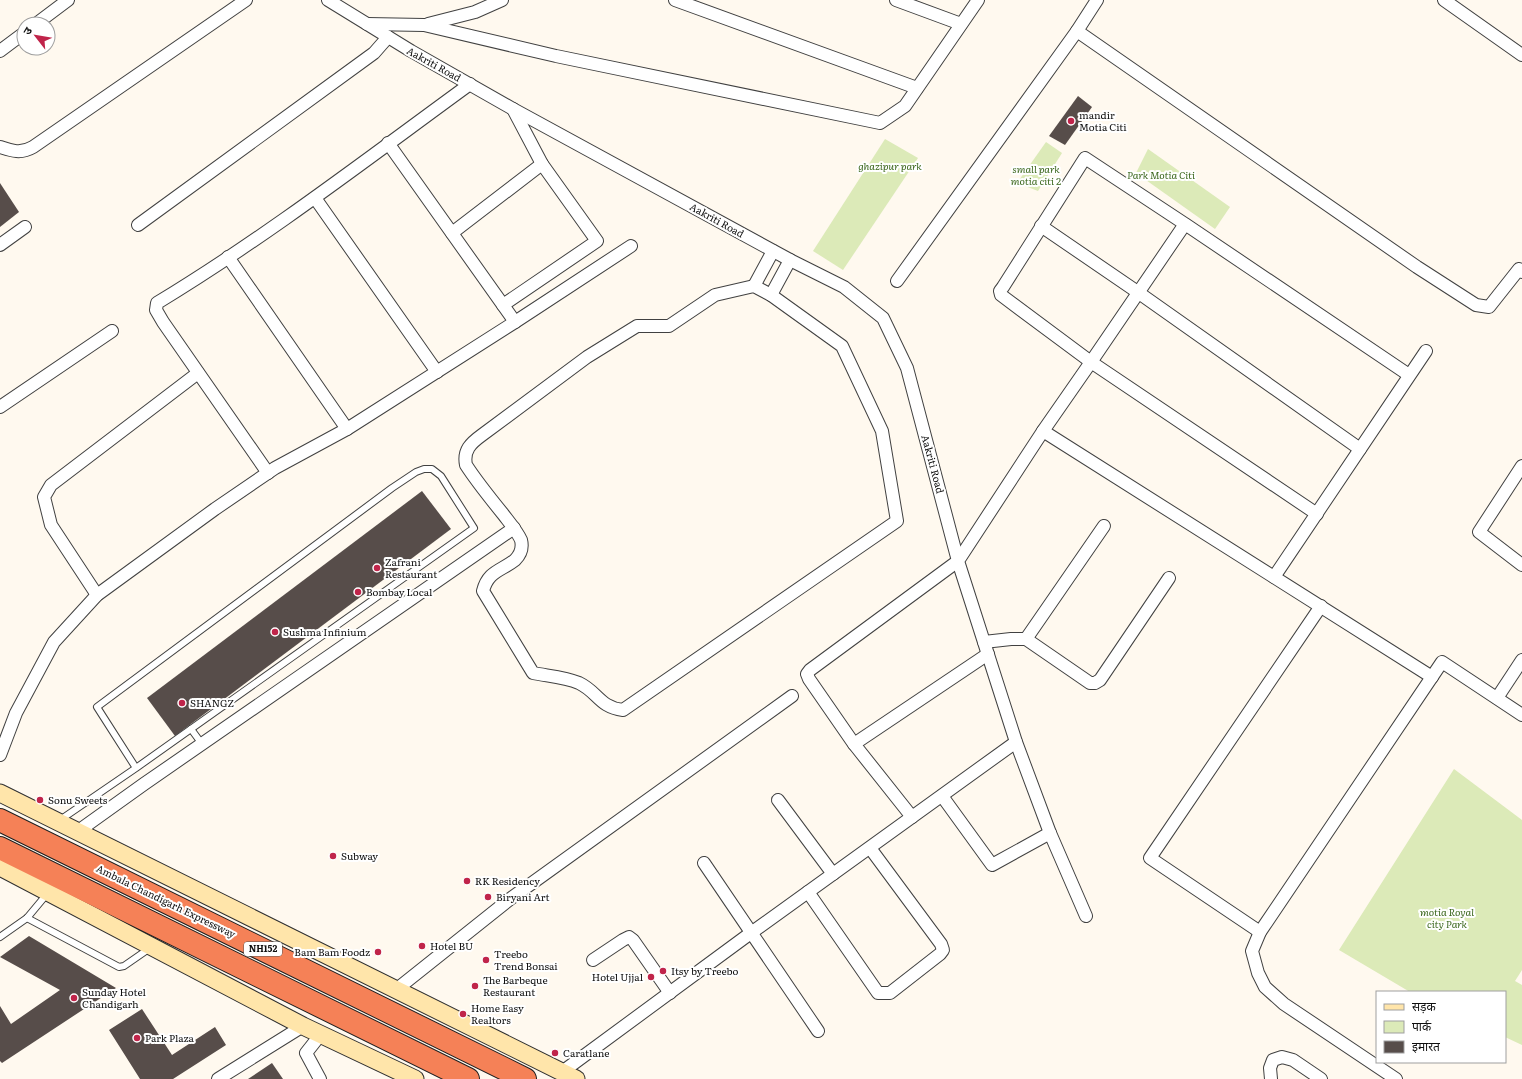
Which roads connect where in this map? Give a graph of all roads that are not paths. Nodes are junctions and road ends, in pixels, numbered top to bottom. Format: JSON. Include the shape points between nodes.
{"nodes":[{"id":1,"x":68,"y":0,"type":"edge"},
{"id":2,"x":246,"y":0,"type":"edge"},
{"id":3,"x":328,"y":0,"type":"edge"},
{"id":4,"x":502,"y":0,"type":"edge"},
{"id":5,"x":675,"y":0,"type":"edge"},
{"id":6,"x":896,"y":0,"type":"edge"},
{"id":7,"x":978,"y":0,"type":"edge"},
{"id":8,"x":1097,"y":0,"type":"edge"},
{"id":9,"x":1444,"y":0,"type":"edge"},
{"id":10,"x":230,"y":4,"type":"edge"},
{"id":11,"x":47,"y":16,"type":"edge"},
{"id":12,"x":366,"y":24,"type":"junction"},
{"id":13,"x":961,"y":24,"type":"junction"},
{"id":14,"x":424,"y":25,"type":"junction"},
{"id":15,"x":1077,"y":31,"type":"junction"},
{"id":16,"x":388,"y":37,"type":"junction"},
{"id":17,"x":16,"y":39,"type":"edge"},
{"id":18,"x":0,"y":51,"type":"edge"},
{"id":19,"x":1522,"y":55,"type":"edge"},
{"id":20,"x":470,"y":84,"type":"junction"},
{"id":21,"x":917,"y":88,"type":"junction"},
{"id":22,"x":513,"y":109,"type":"junction"},
{"id":23,"x":388,"y":143,"type":"junction"},
{"id":24,"x":0,"y":147,"type":"edge"},
{"id":25,"x":542,"y":164,"type":"junction"},
{"id":26,"x":315,"y":198,"type":"junction"},
{"id":27,"x":1185,"y":224,"type":"junction"},
{"id":28,"x":138,"y":225,"type":"dead end"},
{"id":29,"x":1041,"y":226,"type":"junction"},
{"id":30,"x":25,"y":227,"type":"dead end"},
{"id":31,"x":452,"y":233,"type":"junction"},
{"id":32,"x":0,"y":245,"type":"edge"},
{"id":33,"x":631,"y":246,"type":"dead end"},
{"id":34,"x":773,"y":251,"type":"junction"},
{"id":35,"x":228,"y":257,"type":"junction"},
{"id":36,"x":790,"y":260,"type":"junction"},
{"id":37,"x":1522,"y":272,"type":"edge"},
{"id":38,"x":896,"y":281,"type":"dead end"},
{"id":39,"x":754,"y":286,"type":"junction"},
{"id":40,"x":1139,"y":293,"type":"junction"},
{"id":41,"x":771,"y":295,"type":"junction"},
{"id":42,"x":503,"y":305,"type":"junction"},
{"id":43,"x":515,"y":322,"type":"junction"},
{"id":44,"x":112,"y":331,"type":"dead end"},
{"id":45,"x":1426,"y":351,"type":"dead end"},
{"id":46,"x":1091,"y":362,"type":"junction"},
{"id":47,"x":438,"y":372,"type":"junction"},
{"id":48,"x":198,"y":373,"type":"junction"},
{"id":49,"x":1409,"y":376,"type":"junction"},
{"id":50,"x":0,"y":407,"type":"edge"},
{"id":51,"x":347,"y":429,"type":"junction"},
{"id":52,"x":1043,"y":431,"type":"junction"},
{"id":53,"x":1360,"y":449,"type":"junction"},
{"id":54,"x":1522,"y":466,"type":"edge"},
{"id":55,"x":268,"y":473,"type":"junction"},
{"id":56,"x":1316,"y":514,"type":"junction"},
{"id":57,"x":1104,"y":526,"type":"dead end"},
{"id":58,"x":514,"y":528,"type":"junction"},
{"id":59,"x":958,"y":560,"type":"junction"},
{"id":60,"x":1522,"y":565,"type":"edge"},
{"id":61,"x":1274,"y":577,"type":"junction"},
{"id":62,"x":1169,"y":578,"type":"dead end"},
{"id":63,"x":97,"y":595,"type":"junction"},
{"id":64,"x":1321,"y":606,"type":"junction"},
{"id":65,"x":1026,"y":639,"type":"junction"},
{"id":66,"x":984,"y":642,"type":"junction"},
{"id":67,"x":988,"y":654,"type":"junction"},
{"id":68,"x":1522,"y":660,"type":"edge"},
{"id":69,"x":1432,"y":676,"type":"junction"},
{"id":70,"x":792,"y":696,"type":"dead end"},
{"id":71,"x":1497,"y":698,"type":"junction"},
{"id":72,"x":1522,"y":715,"type":"edge"},
{"id":73,"x":191,"y":729,"type":"junction"},
{"id":74,"x":1016,"y":742,"type":"junction"},
{"id":75,"x":202,"y":744,"type":"junction"},
{"id":76,"x":854,"y":744,"type":"junction"},
{"id":77,"x":0,"y":755,"type":"edge"},
{"id":78,"x":136,"y":768,"type":"junction"},
{"id":79,"x":0,"y":793,"type":"edge"},
{"id":80,"x":942,"y":796,"type":"junction"},
{"id":81,"x":778,"y":800,"type":"dead end"},
{"id":82,"x":912,"y":817,"type":"junction"},
{"id":83,"x":0,"y":820,"type":"edge"},
{"id":84,"x":57,"y":822,"type":"junction"},
{"id":85,"x":76,"y":832,"type":"junction"},
{"id":86,"x":1050,"y":832,"type":"junction"},
{"id":87,"x":0,"y":848,"type":"edge"},
{"id":88,"x":870,"y":848,"type":"junction"},
{"id":89,"x":704,"y":863,"type":"dead end"},
{"id":90,"x":0,"y":867,"type":"edge"},
{"id":91,"x":833,"y":874,"type":"junction"},
{"id":92,"x":49,"y":892,"type":"junction"},
{"id":93,"x":808,"y":892,"type":"junction"},
{"id":94,"x":1086,"y":916,"type":"dead end"},
{"id":95,"x":27,"y":918,"type":"junction"},
{"id":96,"x":1260,"y":932,"type":"junction"},
{"id":97,"x":752,"y":933,"type":"junction"},
{"id":98,"x":0,"y":937,"type":"edge"},
{"id":99,"x":152,"y":947,"type":"junction"},
{"id":100,"x":593,"y":960,"type":"dead end"},
{"id":101,"x":397,"y":989,"type":"junction"},
{"id":102,"x":670,"y":993,"type":"junction"},
{"id":103,"x":303,"y":1026,"type":"junction"},
{"id":104,"x":818,"y":1032,"type":"dead end"},
{"id":105,"x":321,"y":1034,"type":"junction"},
{"id":106,"x":569,"y":1076,"type":"edge"},
{"id":107,"x":218,"y":1079,"type":"edge"},
{"id":108,"x":320,"y":1079,"type":"edge"},
{"id":109,"x":415,"y":1079,"type":"edge"},
{"id":110,"x":468,"y":1079,"type":"edge"},
{"id":111,"x":525,"y":1079,"type":"edge"},
{"id":112,"x":1271,"y":1079,"type":"edge"},
{"id":113,"x":1321,"y":1079,"type":"edge"},
{"id":114,"x":1396,"y":1079,"type":"edge"}],
"edges":[{"from":1,"to":11,"type":"street"},
{"from":2,"to":10,"type":"street"},
{"from":3,"to":12,"type":"street","name":"Aakriti Road"},
{"from":4,"to":14,"type":"street","via":[[475,12]]},
{"from":5,"to":21,"type":"street"},
{"from":6,"to":13,"type":"street"},
{"from":7,"to":13,"type":"street"},
{"from":8,"to":15,"type":"street"},
{"from":9,"to":19,"type":"street"},
{"from":10,"to":24,"type":"street","via":[[27,151],[18,152]]},
{"from":12,"to":14,"type":"street"},
{"from":12,"to":16,"type":"street","name":"Aakriti Road"},
{"from":13,"to":21,"type":"street"},
{"from":14,"to":21,"type":"street","via":[[556,56],[880,123],[905,106]]},
{"from":15,"to":37,"type":"street","via":[[1417,267],[1476,305],[1489,307],[1518,269]]},
{"from":15,"to":38,"type":"street"},
{"from":16,"to":20,"type":"street","name":"Aakriti Road"},
{"from":16,"to":28,"type":"street","via":[[374,53]]},
{"from":17,"to":18,"type":"street"},
{"from":20,"to":22,"type":"street","name":"Aakriti Road"},
{"from":20,"to":23,"type":"street"},
{"from":22,"to":25,"type":"street"},
{"from":22,"to":34,"type":"street","name":"Aakriti Road"},
{"from":23,"to":26,"type":"street"},
{"from":23,"to":31,"type":"street"},
{"from":25,"to":31,"type":"street"},
{"from":25,"to":42,"type":"street","via":[[597,241]]},
{"from":26,"to":35,"type":"street"},
{"from":26,"to":47,"type":"street"},
{"from":27,"to":29,"type":"street","via":[[1086,158]]},
{"from":27,"to":40,"type":"street"},
{"from":27,"to":49,"type":"street"},
{"from":29,"to":40,"type":"street"},
{"from":29,"to":46,"type":"street","via":[[1000,291],[1001,295]]},
{"from":30,"to":32,"type":"street"},
{"from":31,"to":42,"type":"street"},
{"from":33,"to":43,"type":"street"},
{"from":34,"to":36,"type":"street","name":"Aakriti Road"},
{"from":34,"to":39,"type":"street"},
{"from":35,"to":48,"type":"street","via":[[157,302],[156,310]]},
{"from":35,"to":51,"type":"street"},
{"from":36,"to":41,"type":"street"},
{"from":36,"to":59,"type":"street","name":"Aakriti Road","via":[[844,287],[882,318],[907,368]]},
{"from":39,"to":41,"type":"street"},
{"from":39,"to":58,"type":"street","via":[[715,295],[669,326],[637,326],[587,357],[474,441],[464,457],[466,465]]},
{"from":40,"to":46,"type":"street"},
{"from":40,"to":53,"type":"street"},
{"from":41,"to":58,"type":"street","via":[[842,346],[882,431],[897,521],[623,710],[612,709],[579,684],[563,678],[533,673],[483,591],[490,576],[519,556],[521,541]]},
{"from":42,"to":43,"type":"street"},
{"from":43,"to":47,"type":"street"},
{"from":44,"to":50,"type":"street"},
{"from":45,"to":49,"type":"street"},
{"from":46,"to":52,"type":"street"},
{"from":46,"to":56,"type":"street"},
{"from":47,"to":51,"type":"street"},
{"from":48,"to":55,"type":"street"},
{"from":48,"to":63,"type":"street","via":[[51,485],[44,497],[51,525]]},
{"from":49,"to":53,"type":"street"},
{"from":51,"to":55,"type":"street"},
{"from":52,"to":59,"type":"street"},
{"from":52,"to":61,"type":"street"},
{"from":53,"to":56,"type":"street"},
{"from":54,"to":60,"type":"street","via":[[1479,532]]},
{"from":55,"to":63,"type":"street"},
{"from":56,"to":61,"type":"street"},
{"from":57,"to":65,"type":"street"},
{"from":58,"to":75,"type":"street"},
{"from":59,"to":66,"type":"street","name":"Aakriti Road"},
{"from":59,"to":76,"type":"street","via":[[810,670],[809,679]]},
{"from":61,"to":64,"type":"street"},
{"from":62,"to":65,"type":"street","via":[[1100,680],[1095,683],[1090,683]]},
{"from":63,"to":77,"type":"street","via":[[54,642],[16,713]]},
{"from":64,"to":69,"type":"street"},
{"from":64,"to":96,"type":"street","via":[[1150,858]]},
{"from":65,"to":66,"type":"street"},
{"from":66,"to":67,"type":"street","name":"Aakriti Road"},
{"from":67,"to":74,"type":"street","name":"Aakriti Road"},
{"from":67,"to":76,"type":"street"},
{"from":68,"to":71,"type":"street"},
{"from":69,"to":71,"type":"street","via":[[1442,662]]},
{"from":69,"to":96,"type":"street"},
{"from":70,"to":101,"type":"street","via":[[510,899]]},
{"from":71,"to":72,"type":"street"},
{"from":73,"to":75,"type":"lane"},
{"from":73,"to":78,"type":"lane"},
{"from":73,"to":78,"type":"lane","via":[[474,528],[441,476],[432,469],[424,468],[410,476],[97,707]]},
{"from":74,"to":80,"type":"street"},
{"from":74,"to":86,"type":"street","name":"Aakriti Road"},
{"from":75,"to":85,"type":"street"},
{"from":76,"to":82,"type":"street"},
{"from":78,"to":84,"type":"lane"},
{"from":79,"to":84,"type":"street"},
{"from":80,"to":82,"type":"street"},
{"from":80,"to":86,"type":"street","via":[[992,865]]},
{"from":81,"to":91,"type":"street"},
{"from":82,"to":88,"type":"street"},
{"from":83,"to":111,"type":"highway","name":"Ambala Chandigarh Expressway","number":"NH152"},
{"from":84,"to":85,"type":"street"},
{"from":85,"to":101,"type":"street"},
{"from":86,"to":94,"type":"street","name":"Aakriti Road"},
{"from":87,"to":110,"type":"highway","number":"NH152"},
{"from":88,"to":91,"type":"street"},
{"from":88,"to":93,"type":"street","via":[[943,950],[890,993],[878,993]]},
{"from":89,"to":97,"type":"street"},
{"from":90,"to":92,"type":"street"},
{"from":91,"to":93,"type":"street"},
{"from":92,"to":95,"type":"lane"},
{"from":92,"to":99,"type":"street"},
{"from":93,"to":97,"type":"street"},
{"from":95,"to":98,"type":"lane"},
{"from":95,"to":99,"type":"lane","via":[[119,967]]},
{"from":96,"to":114,"type":"street","via":[[1252,951],[1265,987],[1284,1004]]},
{"from":97,"to":102,"type":"street"},
{"from":97,"to":104,"type":"street"},
{"from":99,"to":103,"type":"street"},
{"from":100,"to":102,"type":"street","via":[[629,937]]},
{"from":101,"to":106,"type":"street"},
{"from":102,"to":106,"type":"street"},
{"from":103,"to":105,"type":"street"},
{"from":103,"to":107,"type":"street"},
{"from":105,"to":108,"type":"street","via":[[306,1053]]},
{"from":105,"to":109,"type":"street"},
{"from":112,"to":113,"type":"street","via":[[1270,1068],[1273,1060],[1282,1057],[1293,1060]]}]}
